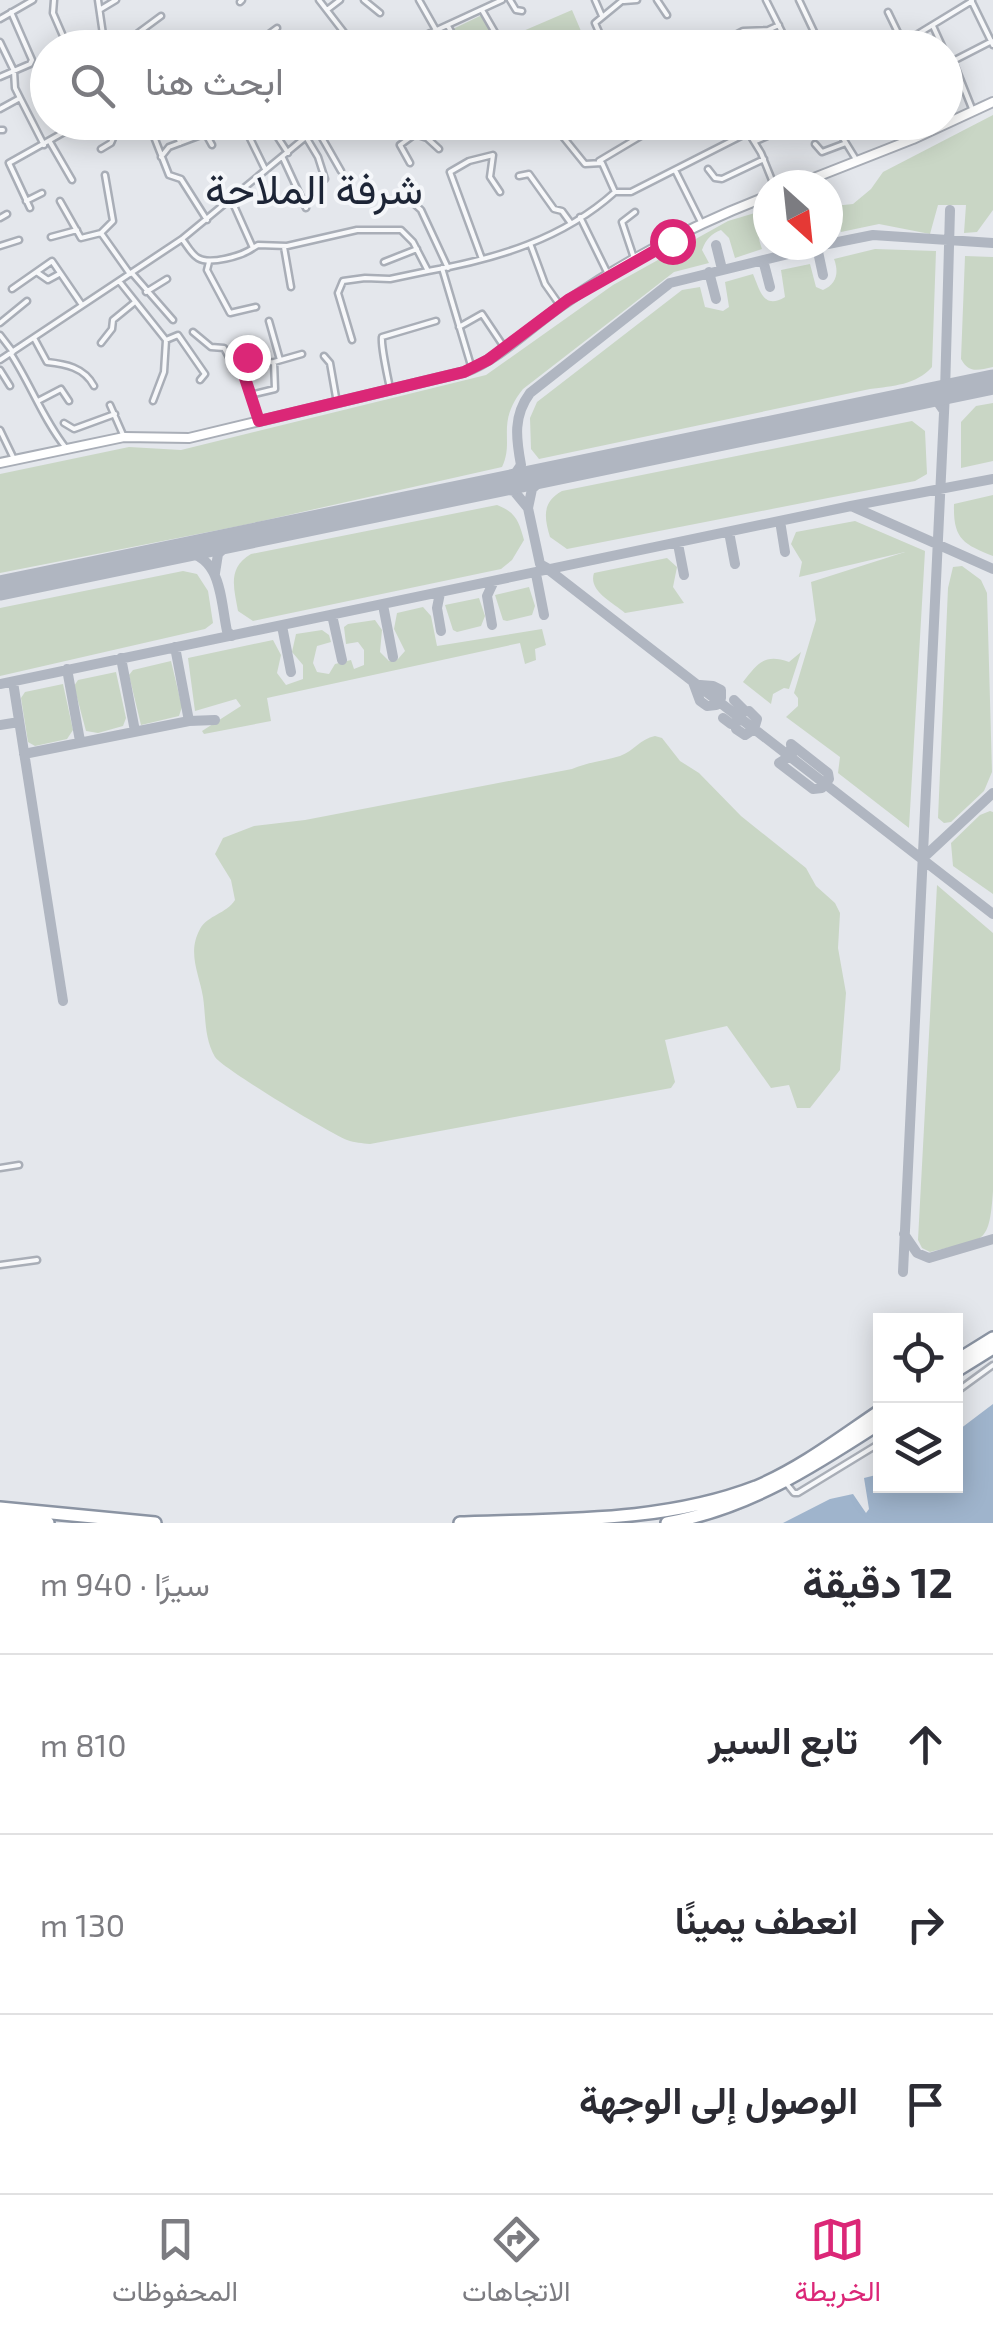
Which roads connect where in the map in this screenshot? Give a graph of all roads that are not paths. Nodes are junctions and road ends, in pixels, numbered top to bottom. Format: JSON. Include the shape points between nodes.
{"nodes":[{"id":1,"x":33,"y":0,"type":"edge"},
{"id":2,"x":54,"y":0,"type":"edge"},
{"id":3,"x":98,"y":0,"type":"edge"},
{"id":4,"x":116,"y":0,"type":"edge"},
{"id":5,"x":319,"y":0,"type":"edge"},
{"id":6,"x":340,"y":0,"type":"edge"},
{"id":7,"x":364,"y":0,"type":"edge"},
{"id":8,"x":419,"y":0,"type":"edge"},
{"id":9,"x":499,"y":0,"type":"edge"},
{"id":10,"x":510,"y":0,"type":"edge"},
{"id":11,"x":594,"y":0,"type":"edge"},
{"id":12,"x":637,"y":0,"type":"edge"},
{"id":13,"x":657,"y":0,"type":"edge"},
{"id":14,"x":766,"y":0,"type":"edge"},
{"id":15,"x":800,"y":0,"type":"edge"},
{"id":16,"x":971,"y":0,"type":"edge"},
{"id":17,"x":623,"y":1,"type":"edge"},
{"id":18,"x":101,"y":9,"type":"junction"},
{"id":19,"x":327,"y":10,"type":"junction"},
{"id":20,"x":482,"y":10,"type":"junction"},
{"id":21,"x":522,"y":11,"type":"dead end"},
{"id":22,"x":12,"y":12,"type":"junction"},
{"id":23,"x":888,"y":12,"type":"dead end"},
{"id":24,"x":380,"y":13,"type":"dead end"},
{"id":25,"x":666,"y":15,"type":"dead end"},
{"id":26,"x":161,"y":16,"type":"dead end"},
{"id":27,"x":602,"y":16,"type":"junction"},
{"id":28,"x":0,"y":18,"type":"edge"},
{"id":29,"x":779,"y":25,"type":"junction"},
{"id":30,"x":448,"y":26,"type":"junction"},
{"id":31,"x":933,"y":26,"type":"junction"},
{"id":32,"x":277,"y":28,"type":"dead end"},
{"id":33,"x":990,"y":29,"type":"edge"},
{"id":34,"x":60,"y":30,"type":"edge"},
{"id":35,"x":103,"y":30,"type":"edge"},
{"id":36,"x":142,"y":30,"type":"edge"},
{"id":37,"x":274,"y":30,"type":"edge"},
{"id":38,"x":342,"y":30,"type":"edge"},
{"id":39,"x":436,"y":30,"type":"joint"},
{"id":40,"x":450,"y":30,"type":"edge"},
{"id":41,"x":494,"y":30,"type":"edge"},
{"id":42,"x":598,"y":30,"type":"edge"},
{"id":43,"x":768,"y":30,"type":"edge"},
{"id":44,"x":781,"y":30,"type":"edge"},
{"id":45,"x":813,"y":30,"type":"edge"},
{"id":46,"x":898,"y":30,"type":"edge"},
{"id":47,"x":926,"y":30,"type":"edge"},
{"id":48,"x":935,"y":30,"type":"edge"},
{"id":49,"x":0,"y":42,"type":"edge"},
{"id":50,"x":992,"y":43,"type":"edge"},
{"id":51,"x":30,"y":55,"type":"edge"},
{"id":52,"x":963,"y":56,"type":"edge"},
{"id":53,"x":30,"y":61,"type":"edge"},
{"id":54,"x":14,"y":71,"type":"junction"},
{"id":55,"x":0,"y":78,"type":"edge"},
{"id":56,"x":963,"y":86,"type":"edge"},
{"id":57,"x":20,"y":98,"type":"junction"},
{"id":58,"x":993,"y":102,"type":"edge"},
{"id":59,"x":0,"y":109,"type":"edge"},
{"id":60,"x":973,"y":111,"type":"junction"},
{"id":61,"x":30,"y":115,"type":"edge"},
{"id":62,"x":963,"y":115,"type":"edge"},
{"id":63,"x":45,"y":140,"type":"edge"},
{"id":64,"x":53,"y":140,"type":"edge"},
{"id":65,"x":112,"y":140,"type":"edge"},
{"id":66,"x":154,"y":140,"type":"edge"},
{"id":67,"x":179,"y":140,"type":"edge"},
{"id":68,"x":189,"y":140,"type":"edge"},
{"id":69,"x":208,"y":140,"type":"edge"},
{"id":70,"x":251,"y":140,"type":"edge"},
{"id":71,"x":278,"y":140,"type":"edge"},
{"id":72,"x":303,"y":140,"type":"edge"},
{"id":73,"x":308,"y":140,"type":"edge"},
{"id":74,"x":324,"y":140,"type":"edge"},
{"id":75,"x":405,"y":140,"type":"edge"},
{"id":76,"x":429,"y":140,"type":"edge"},
{"id":77,"x":566,"y":140,"type":"edge"},
{"id":78,"x":634,"y":140,"type":"edge"},
{"id":79,"x":734,"y":140,"type":"edge"},
{"id":80,"x":759,"y":140,"type":"edge"},
{"id":81,"x":844,"y":140,"type":"edge"},
{"id":82,"x":903,"y":140,"type":"edge"},
{"id":83,"x":755,"y":142,"type":"joint"},
{"id":84,"x":180,"y":143,"type":"junction"},
{"id":85,"x":846,"y":143,"type":"junction"},
{"id":86,"x":47,"y":144,"type":"junction"},
{"id":87,"x":815,"y":144,"type":"dead end"},
{"id":88,"x":212,"y":145,"type":"dead end"},
{"id":89,"x":101,"y":150,"type":"dead end"},
{"id":90,"x":439,"y":150,"type":"dead end"},
{"id":91,"x":285,"y":156,"type":"junction"},
{"id":92,"x":161,"y":157,"type":"junction"},
{"id":93,"x":764,"y":159,"type":"junction"},
{"id":94,"x":599,"y":161,"type":"junction"},
{"id":95,"x":857,"y":162,"type":"junction"},
{"id":96,"x":410,"y":163,"type":"dead end"},
{"id":97,"x":265,"y":169,"type":"junction"},
{"id":98,"x":708,"y":169,"type":"dead end"},
{"id":99,"x":675,"y":170,"type":"junction"},
{"id":100,"x":768,"y":170,"type":"edge"},
{"id":101,"x":836,"y":170,"type":"edge"},
{"id":102,"x":341,"y":171,"type":"dead end"},
{"id":103,"x":105,"y":174,"type":"dead end"},
{"id":104,"x":519,"y":176,"type":"dead end"},
{"id":105,"x":325,"y":179,"type":"dead end"},
{"id":106,"x":72,"y":180,"type":"dead end"},
{"id":107,"x":500,"y":192,"type":"dead end"},
{"id":108,"x":615,"y":192,"type":"junction"},
{"id":109,"x":42,"y":193,"type":"dead end"},
{"id":110,"x":60,"y":200,"type":"dead end"},
{"id":111,"x":26,"y":202,"type":"junction"},
{"id":112,"x":232,"y":202,"type":"junction"},
{"id":113,"x":753,"y":202,"type":"edge"},
{"id":114,"x":384,"y":204,"type":"dead end"},
{"id":115,"x":30,"y":208,"type":"dead end"},
{"id":116,"x":306,"y":208,"type":"dead end"},
{"id":117,"x":635,"y":212,"type":"dead end"},
{"id":118,"x":7,"y":214,"type":"dead end"},
{"id":119,"x":580,"y":217,"type":"junction"},
{"id":120,"x":0,"y":218,"type":"edge"},
{"id":121,"x":208,"y":220,"type":"junction"},
{"id":122,"x":570,"y":222,"type":"junction"},
{"id":123,"x":702,"y":224,"type":"junction"},
{"id":124,"x":77,"y":230,"type":"junction"},
{"id":125,"x":101,"y":233,"type":"junction"},
{"id":126,"x":51,"y":238,"type":"dead end"},
{"id":127,"x":182,"y":239,"type":"junction"},
{"id":128,"x":19,"y":240,"type":"dead end"},
{"id":129,"x":0,"y":246,"type":"edge"},
{"id":130,"x":284,"y":246,"type":"junction"},
{"id":131,"x":531,"y":246,"type":"junction"},
{"id":132,"x":252,"y":248,"type":"junction"},
{"id":133,"x":416,"y":249,"type":"junction"},
{"id":134,"x":482,"y":258,"type":"junction"},
{"id":135,"x":635,"y":260,"type":"junction"},
{"id":136,"x":209,"y":262,"type":"junction"},
{"id":137,"x":384,"y":262,"type":"dead end"},
{"id":138,"x":445,"y":268,"type":"junction"},
{"id":139,"x":428,"y":271,"type":"junction"},
{"id":140,"x":38,"y":273,"type":"junction"},
{"id":141,"x":60,"y":273,"type":"junction"},
{"id":142,"x":131,"y":273,"type":"junction"},
{"id":143,"x":608,"y":276,"type":"junction"},
{"id":144,"x":166,"y":280,"type":"dead end"},
{"id":145,"x":119,"y":281,"type":"junction"},
{"id":146,"x":291,"y":288,"type":"dead end"},
{"id":147,"x":12,"y":290,"type":"dead end"},
{"id":148,"x":146,"y":292,"type":"junction"},
{"id":149,"x":27,"y":300,"type":"dead end"},
{"id":150,"x":135,"y":302,"type":"junction"},
{"id":151,"x":82,"y":306,"type":"junction"},
{"id":152,"x":560,"y":306,"type":"junction"},
{"id":153,"x":256,"y":307,"type":"dead end"},
{"id":154,"x":173,"y":320,"type":"dead end"},
{"id":155,"x":269,"y":321,"type":"dead end"},
{"id":156,"x":436,"y":321,"type":"dead end"},
{"id":157,"x":0,"y":323,"type":"edge"},
{"id":158,"x":459,"y":327,"type":"junction"},
{"id":159,"x":193,"y":332,"type":"dead end"},
{"id":160,"x":0,"y":335,"type":"edge"},
{"id":161,"x":34,"y":338,"type":"junction"},
{"id":162,"x":166,"y":340,"type":"junction"},
{"id":163,"x":352,"y":340,"type":"dead end"},
{"id":164,"x":241,"y":342,"type":"dead end"},
{"id":165,"x":101,"y":343,"type":"dead end"},
{"id":166,"x":504,"y":347,"type":"junction"},
{"id":167,"x":12,"y":353,"type":"junction"},
{"id":168,"x":302,"y":354,"type":"dead end"},
{"id":169,"x":324,"y":356,"type":"dead end"},
{"id":170,"x":0,"y":360,"type":"edge"},
{"id":171,"x":277,"y":361,"type":"junction"},
{"id":172,"x":249,"y":364,"type":"junction"},
{"id":173,"x":241,"y":366,"type":"junction"},
{"id":174,"x":472,"y":369,"type":"junction"},
{"id":175,"x":0,"y":370,"type":"edge"},
{"id":176,"x":200,"y":380,"type":"dead end"},
{"id":177,"x":10,"y":386,"type":"dead end"},
{"id":178,"x":94,"y":386,"type":"dead end"},
{"id":179,"x":390,"y":391,"type":"junction"},
{"id":180,"x":250,"y":395,"type":"junction"},
{"id":181,"x":68,"y":400,"type":"dead end"},
{"id":182,"x":153,"y":401,"type":"dead end"},
{"id":183,"x":38,"y":402,"type":"junction"},
{"id":184,"x":338,"y":403,"type":"junction"},
{"id":185,"x":110,"y":405,"type":"dead end"},
{"id":186,"x":114,"y":414,"type":"junction"},
{"id":187,"x":259,"y":421,"type":"junction"},
{"id":188,"x":64,"y":422,"type":"dead end"},
{"id":189,"x":0,"y":430,"type":"edge"},
{"id":190,"x":124,"y":437,"type":"junction"},
{"id":191,"x":66,"y":448,"type":"junction"},
{"id":192,"x":14,"y":460,"type":"junction"},
{"id":193,"x":0,"y":462,"type":"edge"},
{"id":194,"x":19,"y":1165,"type":"dead end"},
{"id":195,"x":0,"y":1168,"type":"edge"},
{"id":196,"x":37,"y":1260,"type":"dead end"},
{"id":197,"x":0,"y":1265,"type":"edge"},
{"id":198,"x":993,"y":1338,"type":"edge"},
{"id":199,"x":993,"y":1348,"type":"edge"},
{"id":200,"x":963,"y":1357,"type":"edge"},
{"id":201,"x":993,"y":1365,"type":"edge"},
{"id":202,"x":963,"y":1367,"type":"edge"},
{"id":203,"x":963,"y":1384,"type":"edge"},
{"id":204,"x":873,"y":1416,"type":"edge"},
{"id":205,"x":873,"y":1427,"type":"edge"},
{"id":206,"x":873,"y":1446,"type":"edge"},
{"id":207,"x":786,"y":1483,"type":"junction"},
{"id":208,"x":0,"y":1508,"type":"edge"},
{"id":209,"x":0,"y":1518,"type":"edge"},
{"id":210,"x":48,"y":1523,"type":"edge"},
{"id":211,"x":154,"y":1523,"type":"edge"},
{"id":212,"x":460,"y":1523,"type":"edge"},
{"id":213,"x":667,"y":1523,"type":"edge"}],
"edges":[{"from":1,"to":22,"type":"street"},
{"from":2,"to":34,"type":"street"},
{"from":3,"to":18,"type":"street"},
{"from":4,"to":18,"type":"street"},
{"from":5,"to":19,"type":"street"},
{"from":6,"to":19,"type":"street"},
{"from":7,"to":24,"type":"street"},
{"from":8,"to":39,"type":"street"},
{"from":9,"to":20,"type":"street"},
{"from":10,"to":21,"type":"street"},
{"from":11,"to":27,"type":"street"},
{"from":12,"to":17,"type":"street"},
{"from":13,"to":25,"type":"street"},
{"from":14,"to":29,"type":"street"},
{"from":15,"to":45,"type":"street"},
{"from":16,"to":31,"type":"street"},
{"from":16,"to":33,"type":"street"},
{"from":17,"to":27,"type":"street"},
{"from":18,"to":35,"type":"street"},
{"from":19,"to":38,"type":"street"},
{"from":20,"to":30,"type":"street"},
{"from":20,"to":41,"type":"street"},
{"from":22,"to":28,"type":"street"},
{"from":22,"to":51,"type":"street"},
{"from":23,"to":46,"type":"street"},
{"from":26,"to":36,"type":"street"},
{"from":27,"to":42,"type":"street"},
{"from":29,"to":43,"type":"street"},
{"from":29,"to":44,"type":"street"},
{"from":30,"to":39,"type":"street"},
{"from":30,"to":40,"type":"street"},
{"from":31,"to":47,"type":"street"},
{"from":31,"to":48,"type":"street"},
{"from":32,"to":37,"type":"street"},
{"from":33,"to":50,"type":"street"},
{"from":49,"to":54,"type":"street"},
{"from":50,"to":52,"type":"street"},
{"from":53,"to":54,"type":"street"},
{"from":54,"to":55,"type":"street"},
{"from":54,"to":57,"type":"street"},
{"from":56,"to":60,"type":"street"},
{"from":57,"to":59,"type":"street"},
{"from":57,"to":61,"type":"street"},
{"from":58,"to":60,"type":"main road"},
{"from":60,"to":62,"type":"main road"},
{"from":63,"to":86,"type":"street"},
{"from":64,"to":86,"type":"street"},
{"from":65,"to":89,"type":"street"},
{"from":66,"to":92,"type":"street"},
{"from":67,"to":84,"type":"street"},
{"from":68,"to":84,"type":"street"},
{"from":69,"to":88,"type":"street"},
{"from":70,"to":97,"type":"street"},
{"from":71,"to":91,"type":"street"},
{"from":72,"to":91,"type":"street"},
{"from":73,"to":105,"type":"street"},
{"from":74,"to":102,"type":"street"},
{"from":75,"to":96,"type":"street","via":[[400,143]]},
{"from":76,"to":90,"type":"street"},
{"from":77,"to":94,"type":"street","via":[[585,164]]},
{"from":78,"to":94,"type":"street"},
{"from":79,"to":99,"type":"street"},
{"from":80,"to":83,"type":"street"},
{"from":81,"to":85,"type":"street"},
{"from":82,"to":95,"type":"main road"},
{"from":83,"to":93,"type":"street"},
{"from":84,"to":92,"type":"street"},
{"from":85,"to":87,"type":"street","via":[[822,152]]},
{"from":85,"to":95,"type":"street"},
{"from":86,"to":106,"type":"street"},
{"from":86,"to":111,"type":"street","via":[[9,163]]},
{"from":91,"to":97,"type":"street"},
{"from":91,"to":116,"type":"street"},
{"from":92,"to":121,"type":"street"},
{"from":93,"to":98,"type":"street","via":[[722,178]]},
{"from":93,"to":100,"type":"street"},
{"from":94,"to":108,"type":"street"},
{"from":95,"to":101,"type":"main road"},
{"from":97,"to":112,"type":"street"},
{"from":99,"to":108,"type":"street","via":[[631,192]]},
{"from":99,"to":123,"type":"street"},
{"from":103,"to":125,"type":"street","via":[[112,220]]},
{"from":104,"to":122,"type":"street","via":[[529,174]]},
{"from":107,"to":134,"type":"street","via":[[490,177],[492,155],[450,172]]},
{"from":108,"to":119,"type":"street"},
{"from":109,"to":111,"type":"street"},
{"from":110,"to":124,"type":"street"},
{"from":111,"to":115,"type":"street"},
{"from":112,"to":121,"type":"street"},
{"from":112,"to":132,"type":"street"},
{"from":113,"to":123,"type":"main road"},
{"from":114,"to":138,"type":"street","via":[[410,200],[420,208]]},
{"from":117,"to":135,"type":"street","via":[[622,222]]},
{"from":118,"to":120,"type":"street"},
{"from":119,"to":122,"type":"street"},
{"from":119,"to":143,"type":"street"},
{"from":121,"to":127,"type":"street"},
{"from":122,"to":131,"type":"street"},
{"from":123,"to":135,"type":"main road"},
{"from":124,"to":125,"type":"street","via":[[83,240]]},
{"from":124,"to":126,"type":"street"},
{"from":125,"to":142,"type":"street"},
{"from":127,"to":136,"type":"street"},
{"from":127,"to":142,"type":"street"},
{"from":128,"to":129,"type":"street"},
{"from":130,"to":132,"type":"street"},
{"from":130,"to":133,"type":"street","via":[[354,230],[403,230]]},
{"from":130,"to":146,"type":"street"},
{"from":131,"to":134,"type":"street"},
{"from":131,"to":152,"type":"street"},
{"from":132,"to":136,"type":"street"},
{"from":133,"to":137,"type":"street"},
{"from":133,"to":139,"type":"street"},
{"from":134,"to":138,"type":"street"},
{"from":135,"to":143,"type":"main road"},
{"from":136,"to":153,"type":"street","via":[[230,313]]},
{"from":138,"to":139,"type":"street"},
{"from":138,"to":158,"type":"street"},
{"from":139,"to":163,"type":"street","via":[[343,282],[338,292]]},
{"from":140,"to":141,"type":"street","via":[[48,280]]},
{"from":140,"to":141,"type":"street","via":[[52,261]]},
{"from":140,"to":147,"type":"street"},
{"from":141,"to":151,"type":"street"},
{"from":142,"to":145,"type":"street"},
{"from":142,"to":148,"type":"street"},
{"from":143,"to":152,"type":"main road"},
{"from":144,"to":148,"type":"street"},
{"from":145,"to":150,"type":"street"},
{"from":145,"to":151,"type":"street"},
{"from":148,"to":154,"type":"street"},
{"from":149,"to":157,"type":"street"},
{"from":150,"to":162,"type":"street"},
{"from":150,"to":165,"type":"street","via":[[113,320]]},
{"from":151,"to":161,"type":"street"},
{"from":152,"to":166,"type":"main road"},
{"from":155,"to":171,"type":"street"},
{"from":156,"to":179,"type":"street","via":[[382,337]]},
{"from":158,"to":166,"type":"street","via":[[482,314]]},
{"from":158,"to":174,"type":"street"},
{"from":159,"to":173,"type":"street","via":[[211,347],[224,348],[234,368]]},
{"from":160,"to":167,"type":"street"},
{"from":161,"to":167,"type":"street"},
{"from":161,"to":178,"type":"street","via":[[47,362],[64,362]]},
{"from":162,"to":176,"type":"street","via":[[178,335],[205,374]]},
{"from":162,"to":182,"type":"street"},
{"from":164,"to":172,"type":"street"},
{"from":166,"to":174,"type":"main road"},
{"from":167,"to":170,"type":"street"},
{"from":167,"to":183,"type":"street"},
{"from":168,"to":171,"type":"street"},
{"from":169,"to":184,"type":"street"},
{"from":171,"to":172,"type":"street"},
{"from":171,"to":180,"type":"street","via":[[274,390]]},
{"from":172,"to":173,"type":"street"},
{"from":173,"to":180,"type":"street"},
{"from":174,"to":179,"type":"main road"},
{"from":175,"to":177,"type":"street"},
{"from":179,"to":184,"type":"main road"},
{"from":180,"to":187,"type":"street"},
{"from":181,"to":183,"type":"street","via":[[60,389]]},
{"from":183,"to":191,"type":"street"},
{"from":184,"to":187,"type":"main road"},
{"from":185,"to":186,"type":"street"},
{"from":186,"to":188,"type":"street","via":[[76,429]]},
{"from":186,"to":190,"type":"street"},
{"from":187,"to":190,"type":"main road","via":[[184,439]]},
{"from":189,"to":192,"type":"street"},
{"from":190,"to":191,"type":"main road"},
{"from":191,"to":192,"type":"main road"},
{"from":192,"to":193,"type":"main road"},
{"from":194,"to":195,"type":"street"},
{"from":196,"to":197,"type":"street"},
{"from":198,"to":200,"type":"highway"},
{"from":199,"to":202,"type":"highway"},
{"from":201,"to":203,"type":"street"},
{"from":204,"to":212,"type":"highway","via":[[782,1475],[698,1508],[624,1518]]},
{"from":205,"to":207,"type":"highway"},
{"from":206,"to":207,"type":"street","via":[[798,1492]]},
{"from":207,"to":213,"type":"highway","via":[[719,1511]]},
{"from":208,"to":211,"type":"highway"},
{"from":209,"to":210,"type":"highway"}]}
